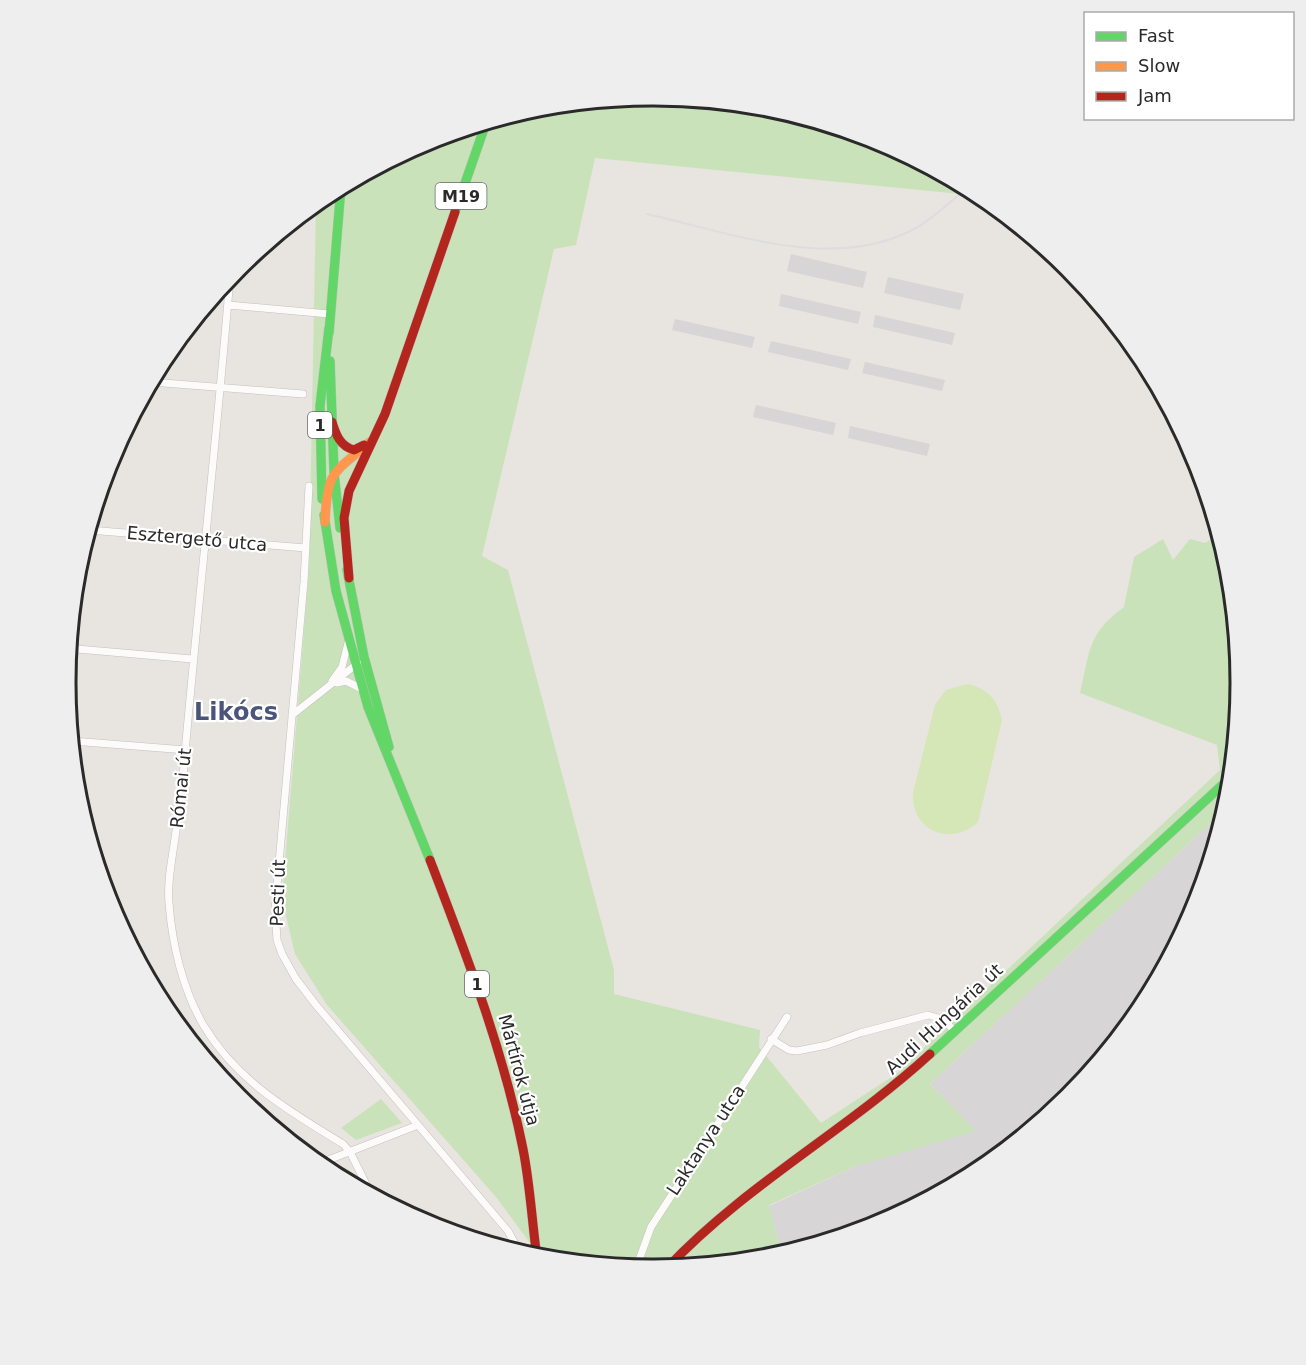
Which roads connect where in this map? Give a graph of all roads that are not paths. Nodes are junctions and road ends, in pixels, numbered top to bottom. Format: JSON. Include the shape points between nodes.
{"nodes":[{"id":1,"x":483,"y":133,"type":"edge"},
{"id":2,"x":340,"y":199,"type":"edge"},
{"id":3,"x":229,"y":292,"type":"edge"},
{"id":4,"x":228,"y":305,"type":"junction"},
{"id":5,"x":329,"y":314,"type":"junction"},
{"id":6,"x":328,"y":328,"type":"junction"},
{"id":7,"x":161,"y":383,"type":"edge"},
{"id":8,"x":221,"y":388,"type":"junction"},
{"id":9,"x":303,"y":394,"type":"dead end"},
{"id":10,"x":332,"y":422,"type":"junction"},
{"id":11,"x":374,"y":436,"type":"junction"},
{"id":12,"x":334,"y":472,"type":"junction"},
{"id":13,"x":309,"y":486,"type":"dead end"},
{"id":14,"x":325,"y":522,"type":"junction"},
{"id":15,"x":97,"y":531,"type":"edge"},
{"id":16,"x":206,"y":539,"type":"junction"},
{"id":17,"x":306,"y":548,"type":"junction"},
{"id":18,"x":349,"y":578,"type":"junction"},
{"id":19,"x":349,"y":638,"type":"junction"},
{"id":20,"x":77,"y":649,"type":"dead end"},
{"id":21,"x":364,"y":657,"type":"junction"},
{"id":22,"x":192,"y":659,"type":"junction"},
{"id":23,"x":356,"y":665,"type":"junction"},
{"id":24,"x":326,"y":688,"type":"junction"},
{"id":25,"x":362,"y":689,"type":"junction"},
{"id":26,"x":292,"y":715,"type":"junction"},
{"id":27,"x":80,"y":742,"type":"edge"},
{"id":28,"x":186,"y":750,"type":"junction"},
{"id":29,"x":392,"y":762,"type":"junction"},
{"id":30,"x":1219,"y":788,"type":"edge"},
{"id":31,"x":787,"y":1017,"type":"dead end"},
{"id":32,"x":954,"y":1030,"type":"junction"},
{"id":33,"x":771,"y":1039,"type":"junction"},
{"id":34,"x":418,"y":1125,"type":"junction"},
{"id":35,"x":350,"y":1152,"type":"junction"},
{"id":36,"x":330,"y":1160,"type":"edge"},
{"id":37,"x":364,"y":1181,"type":"edge"},
{"id":38,"x":514,"y":1241,"type":"edge"},
{"id":39,"x":536,"y":1247,"type":"edge"},
{"id":40,"x":676,"y":1258,"type":"edge"},
{"id":41,"x":639,"y":1259,"type":"edge"}],
"edges":[{"from":1,"to":11,"type":"main road","number":"M19"},
{"from":2,"to":5,"type":"main road","number":"1"},
{"from":3,"to":4,"type":"street","name":"Római út"},
{"from":4,"to":5,"type":"street"},
{"from":4,"to":8,"type":"street","name":"Római út"},
{"from":5,"to":6,"type":"main road","number":"1"},
{"from":6,"to":10,"type":"main road","number":"1"},
{"from":6,"to":14,"type":"main road","number":"1","via":[[319,451]]},
{"from":7,"to":8,"type":"street"},
{"from":8,"to":9,"type":"street"},
{"from":8,"to":16,"type":"street","name":"Római út"},
{"from":10,"to":11,"type":"main road","via":[[337,439],[351,450]]},
{"from":10,"to":12,"type":"main road","number":"1"},
{"from":11,"to":12,"type":"main road"},
{"from":11,"to":18,"type":"main road","via":[[346,504]]},
{"from":12,"to":14,"type":"main road","via":[[327,485]]},
{"from":12,"to":18,"type":"main road","number":"1"},
{"from":13,"to":17,"type":"street","name":"Pesti út"},
{"from":14,"to":19,"type":"main road","number":"1","via":[[336,591]]},
{"from":15,"to":16,"type":"street","name":"Esztergető utca"},
{"from":16,"to":17,"type":"street","name":"Esztergető utca"},
{"from":16,"to":22,"type":"street","name":"Római út"},
{"from":17,"to":26,"type":"street","name":"Pesti út"},
{"from":18,"to":21,"type":"main road","number":"1"},
{"from":19,"to":23,"type":"main road","number":"1"},
{"from":19,"to":24,"type":"street","via":[[342,667]]},
{"from":20,"to":22,"type":"street"},
{"from":21,"to":23,"type":"street"},
{"from":21,"to":29,"type":"main road","number":"1"},
{"from":22,"to":28,"type":"street","name":"Római út"},
{"from":23,"to":24,"type":"street"},
{"from":23,"to":25,"type":"main road","number":"1"},
{"from":24,"to":25,"type":"street","via":[[346,681]]},
{"from":24,"to":26,"type":"street"},
{"from":25,"to":29,"type":"main road","number":"1"},
{"from":26,"to":34,"type":"street","name":"Pesti út","via":[[276,884],[277,940],[296,979]]},
{"from":27,"to":28,"type":"street"},
{"from":28,"to":35,"type":"street","name":"Római út","via":[[168,901],[173,940],[192,999],[219,1047],[251,1083]]},
{"from":29,"to":39,"type":"main road","name":"Mártírok útja","number":"1","via":[[494,1035],[523,1150]]},
{"from":30,"to":32,"type":"main road","name":"Audi Hungária út"},
{"from":31,"to":33,"type":"street","name":"Laktanya utca"},
{"from":32,"to":33,"type":"street","via":[[942,1019],[928,1015],[827,1046],[797,1051]]},
{"from":32,"to":40,"type":"main road","name":"Audi Hungária út","via":[[872,1107],[708,1226]]},
{"from":33,"to":41,"type":"street","name":"Laktanya utca","via":[[651,1227]]},
{"from":34,"to":35,"type":"street"},
{"from":34,"to":38,"type":"street","name":"Pesti út"},
{"from":35,"to":36,"type":"street"},
{"from":35,"to":37,"type":"street","name":"Római út"}]}
